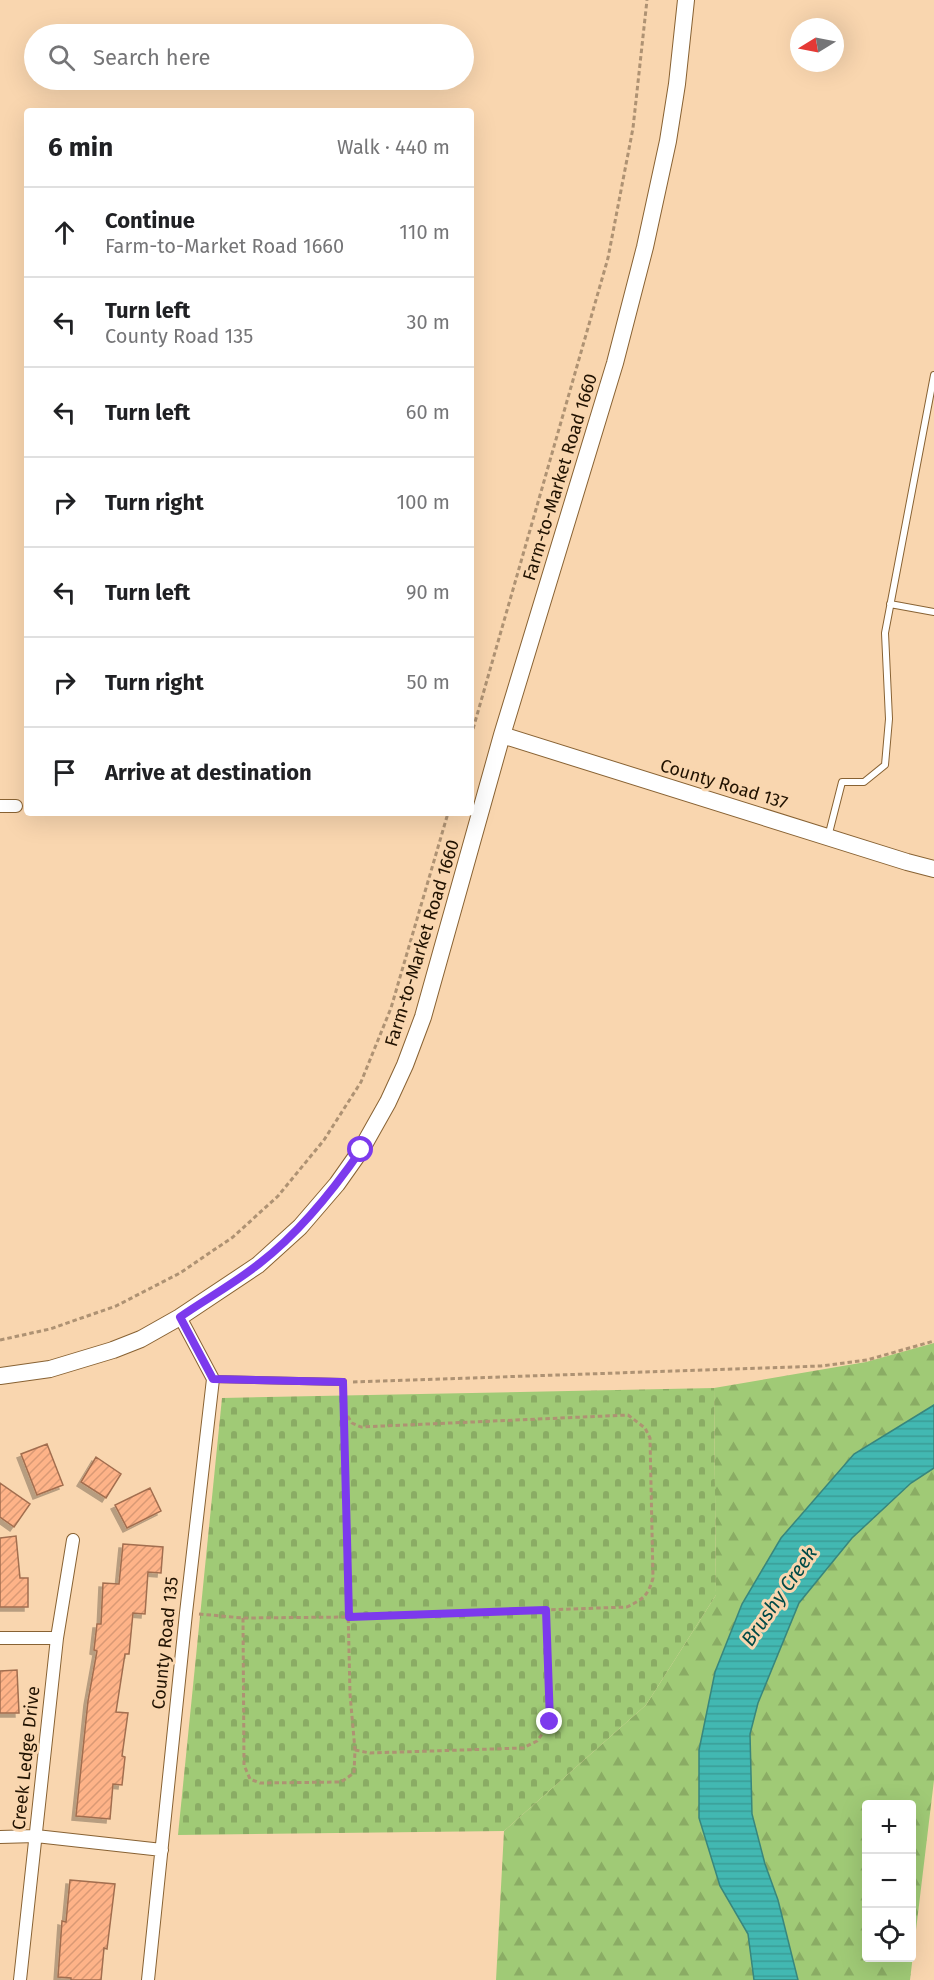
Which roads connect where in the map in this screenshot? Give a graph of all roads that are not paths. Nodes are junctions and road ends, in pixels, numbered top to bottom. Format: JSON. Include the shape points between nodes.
{"nodes":[{"id":1,"x":686,"y":0,"type":"edge"},
{"id":2,"x":934,"y":375,"type":"edge"},
{"id":3,"x":890,"y":604,"type":"junction"},
{"id":4,"x":934,"y":612,"type":"edge"},
{"id":5,"x":502,"y":735,"type":"junction"},
{"id":6,"x":0,"y":806,"type":"edge"},
{"id":7,"x":16,"y":806,"type":"dead end"},
{"id":8,"x":828,"y":838,"type":"junction"},
{"id":9,"x":934,"y":869,"type":"edge"},
{"id":10,"x":180,"y":1317,"type":"junction"},
{"id":11,"x":0,"y":1376,"type":"edge"},
{"id":12,"x":213,"y":1379,"type":"junction"},
{"id":13,"x":343,"y":1382,"type":"road end"},
{"id":14,"x":73,"y":1540,"type":"dead end"},
{"id":15,"x":0,"y":1638,"type":"edge"},
{"id":16,"x":57,"y":1638,"type":"junction"},
{"id":17,"x":36,"y":1836,"type":"junction"},
{"id":18,"x":0,"y":1837,"type":"edge"},
{"id":19,"x":162,"y":1850,"type":"junction"},
{"id":20,"x":20,"y":1980,"type":"edge"},
{"id":21,"x":148,"y":1980,"type":"edge"}],
"edges":[{"from":1,"to":5,"type":"main road","name":"Farm-to-Market Road 1660","via":[[670,130],[642,259],[615,363]]},
{"from":2,"to":3,"type":"lane"},
{"from":3,"to":4,"type":"lane"},
{"from":3,"to":8,"type":"lane","via":[[885,633],[889,719],[885,765],[864,782],[842,782]]},
{"from":5,"to":8,"type":"main road","name":"County Road 137"},
{"from":5,"to":10,"type":"main road","name":"Farm-to-Market Road 1660","via":[[423,1017],[376,1125],[348,1169],[300,1227],[258,1265]]},
{"from":6,"to":7,"type":"street"},
{"from":8,"to":9,"type":"main road","name":"County Road 137"},
{"from":10,"to":11,"type":"main road","name":"Farm-to-Market Road 1660","via":[[141,1339],[102,1353],[50,1369]]},
{"from":10,"to":12,"type":"street"},
{"from":12,"to":13,"type":"lane"},
{"from":12,"to":19,"type":"street","name":"County Road 135"},
{"from":14,"to":16,"type":"street","name":"Creek Ledge Drive"},
{"from":15,"to":16,"type":"street"},
{"from":16,"to":17,"type":"street","name":"Creek Ledge Drive"},
{"from":17,"to":18,"type":"street"},
{"from":17,"to":19,"type":"street"},
{"from":17,"to":20,"type":"street","name":"Creek Ledge Drive"},
{"from":19,"to":21,"type":"street","name":"County Road 135"}]}
